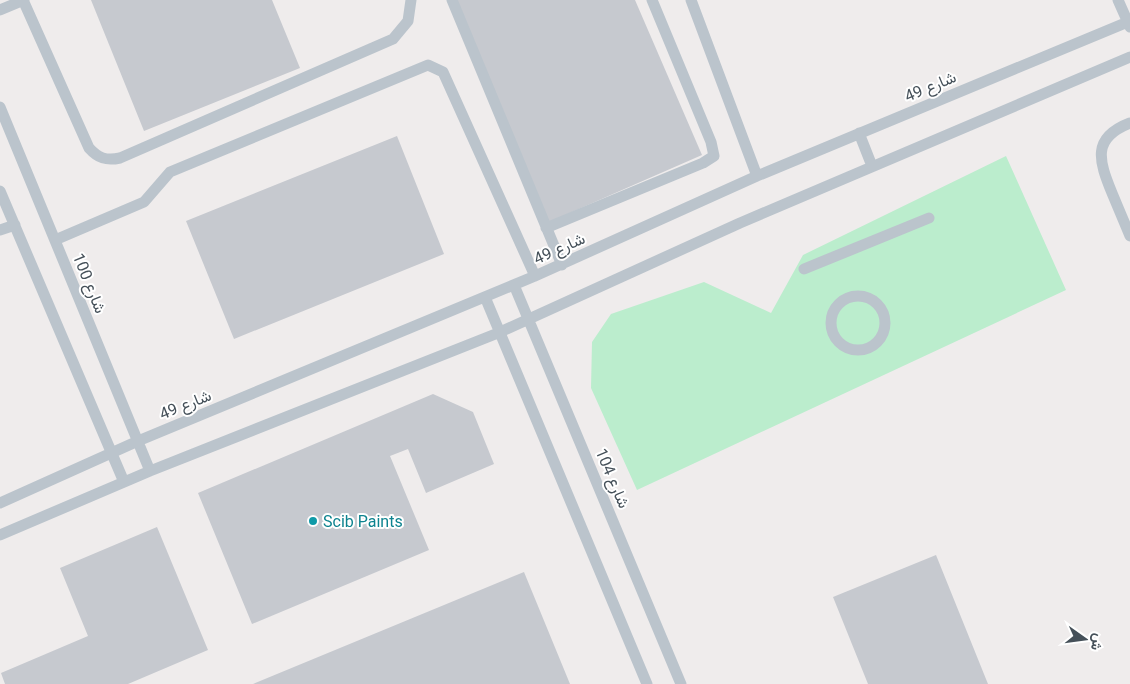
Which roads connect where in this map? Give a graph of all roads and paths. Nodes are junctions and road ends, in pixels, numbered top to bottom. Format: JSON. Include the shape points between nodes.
{"nodes":[{"id":1,"x":23,"y":0,"type":"edge"},
{"id":2,"x":411,"y":0,"type":"edge"},
{"id":3,"x":452,"y":0,"type":"edge"},
{"id":4,"x":652,"y":0,"type":"edge"},
{"id":5,"x":691,"y":0,"type":"edge"},
{"id":6,"x":1118,"y":0,"type":"edge"},
{"id":7,"x":0,"y":10,"type":"edge"},
{"id":8,"x":1129,"y":23,"type":"edge"},
{"id":9,"x":1130,"y":57,"type":"edge"},
{"id":10,"x":0,"y":107,"type":"edge"},
{"id":11,"x":3,"y":122,"type":"edge"},
{"id":12,"x":1130,"y":123,"type":"edge"},
{"id":13,"x":859,"y":133,"type":"junction"},
{"id":14,"x":872,"y":166,"type":"junction"},
{"id":15,"x":757,"y":176,"type":"junction"},
{"id":16,"x":0,"y":191,"type":"edge"},
{"id":17,"x":929,"y":218,"type":"dead end"},
{"id":18,"x":15,"y":225,"type":"junction"},
{"id":19,"x":546,"y":228,"type":"junction"},
{"id":20,"x":0,"y":230,"type":"edge"},
{"id":21,"x":1130,"y":236,"type":"edge"},
{"id":22,"x":55,"y":240,"type":"junction"},
{"id":23,"x":562,"y":265,"type":"junction"},
{"id":24,"x":804,"y":269,"type":"dead end"},
{"id":25,"x":535,"y":276,"type":"junction"},
{"id":26,"x":514,"y":285,"type":"junction"},
{"id":27,"x":485,"y":297,"type":"junction"},
{"id":28,"x":528,"y":319,"type":"junction"},
{"id":29,"x":498,"y":333,"type":"junction"},
{"id":30,"x":834,"y":335,"type":"joint"},
{"id":31,"x":138,"y":441,"type":"junction"},
{"id":32,"x":112,"y":452,"type":"junction"},
{"id":33,"x":150,"y":471,"type":"junction"},
{"id":34,"x":124,"y":482,"type":"junction"},
{"id":35,"x":0,"y":503,"type":"edge"},
{"id":36,"x":0,"y":535,"type":"edge"},
{"id":37,"x":647,"y":684,"type":"edge"},
{"id":38,"x":681,"y":684,"type":"edge"}],
"edges":[{"from":1,"to":2,"type":"lane","via":[[88,148],[103,159],[111,160],[393,38],[408,21]]},
{"from":1,"to":7,"type":"lane"},
{"from":3,"to":19,"type":"lane"},
{"from":4,"to":19,"type":"lane","via":[[714,149],[714,156]]},
{"from":5,"to":15,"type":"lane"},
{"from":6,"to":8,"type":"lane"},
{"from":8,"to":13,"type":"lane","name":"شارع 49"},
{"from":9,"to":14,"type":"lane"},
{"from":10,"to":11,"type":"lane","name":"شارع 100"},
{"from":11,"to":22,"type":"lane","name":"شارع 100"},
{"from":12,"to":21,"type":"lane","via":[[1109,134],[1100,157]]},
{"from":13,"to":14,"type":"lane"},
{"from":13,"to":15,"type":"lane","name":"شارع 49"},
{"from":14,"to":28,"type":"lane"},
{"from":15,"to":23,"type":"lane","name":"شارع 49"},
{"from":16,"to":18,"type":"lane"},
{"from":17,"to":24,"type":"lane"},
{"from":18,"to":20,"type":"lane"},
{"from":18,"to":32,"type":"lane"},
{"from":19,"to":23,"type":"lane"},
{"from":22,"to":25,"type":"lane","via":[[144,202],[170,172],[428,64],[443,72]]},
{"from":22,"to":31,"type":"lane","name":"شارع 100"},
{"from":23,"to":25,"type":"lane","name":"شارع 49"},
{"from":25,"to":26,"type":"lane","name":"شارع 49"},
{"from":26,"to":27,"type":"lane","name":"شارع 49"},
{"from":26,"to":28,"type":"lane","name":"شارع 104"},
{"from":27,"to":29,"type":"lane"},
{"from":27,"to":31,"type":"lane","name":"شارع 49"},
{"from":28,"to":29,"type":"lane"},
{"from":28,"to":38,"type":"lane","name":"شارع 104"},
{"from":29,"to":33,"type":"lane"},
{"from":29,"to":37,"type":"lane"},
{"from":30,"to":30,"type":"lane","via":[[839,342],[853,349],[868,348],[880,338],[884,314],[868,298],[852,297],[836,308],[832,318]]},
{"from":31,"to":32,"type":"lane","name":"شارع 49"},
{"from":31,"to":33,"type":"lane","name":"شارع 100"},
{"from":32,"to":34,"type":"lane"},
{"from":32,"to":35,"type":"lane","name":"شارع 49"},
{"from":33,"to":34,"type":"lane"},
{"from":34,"to":36,"type":"lane"}]}
